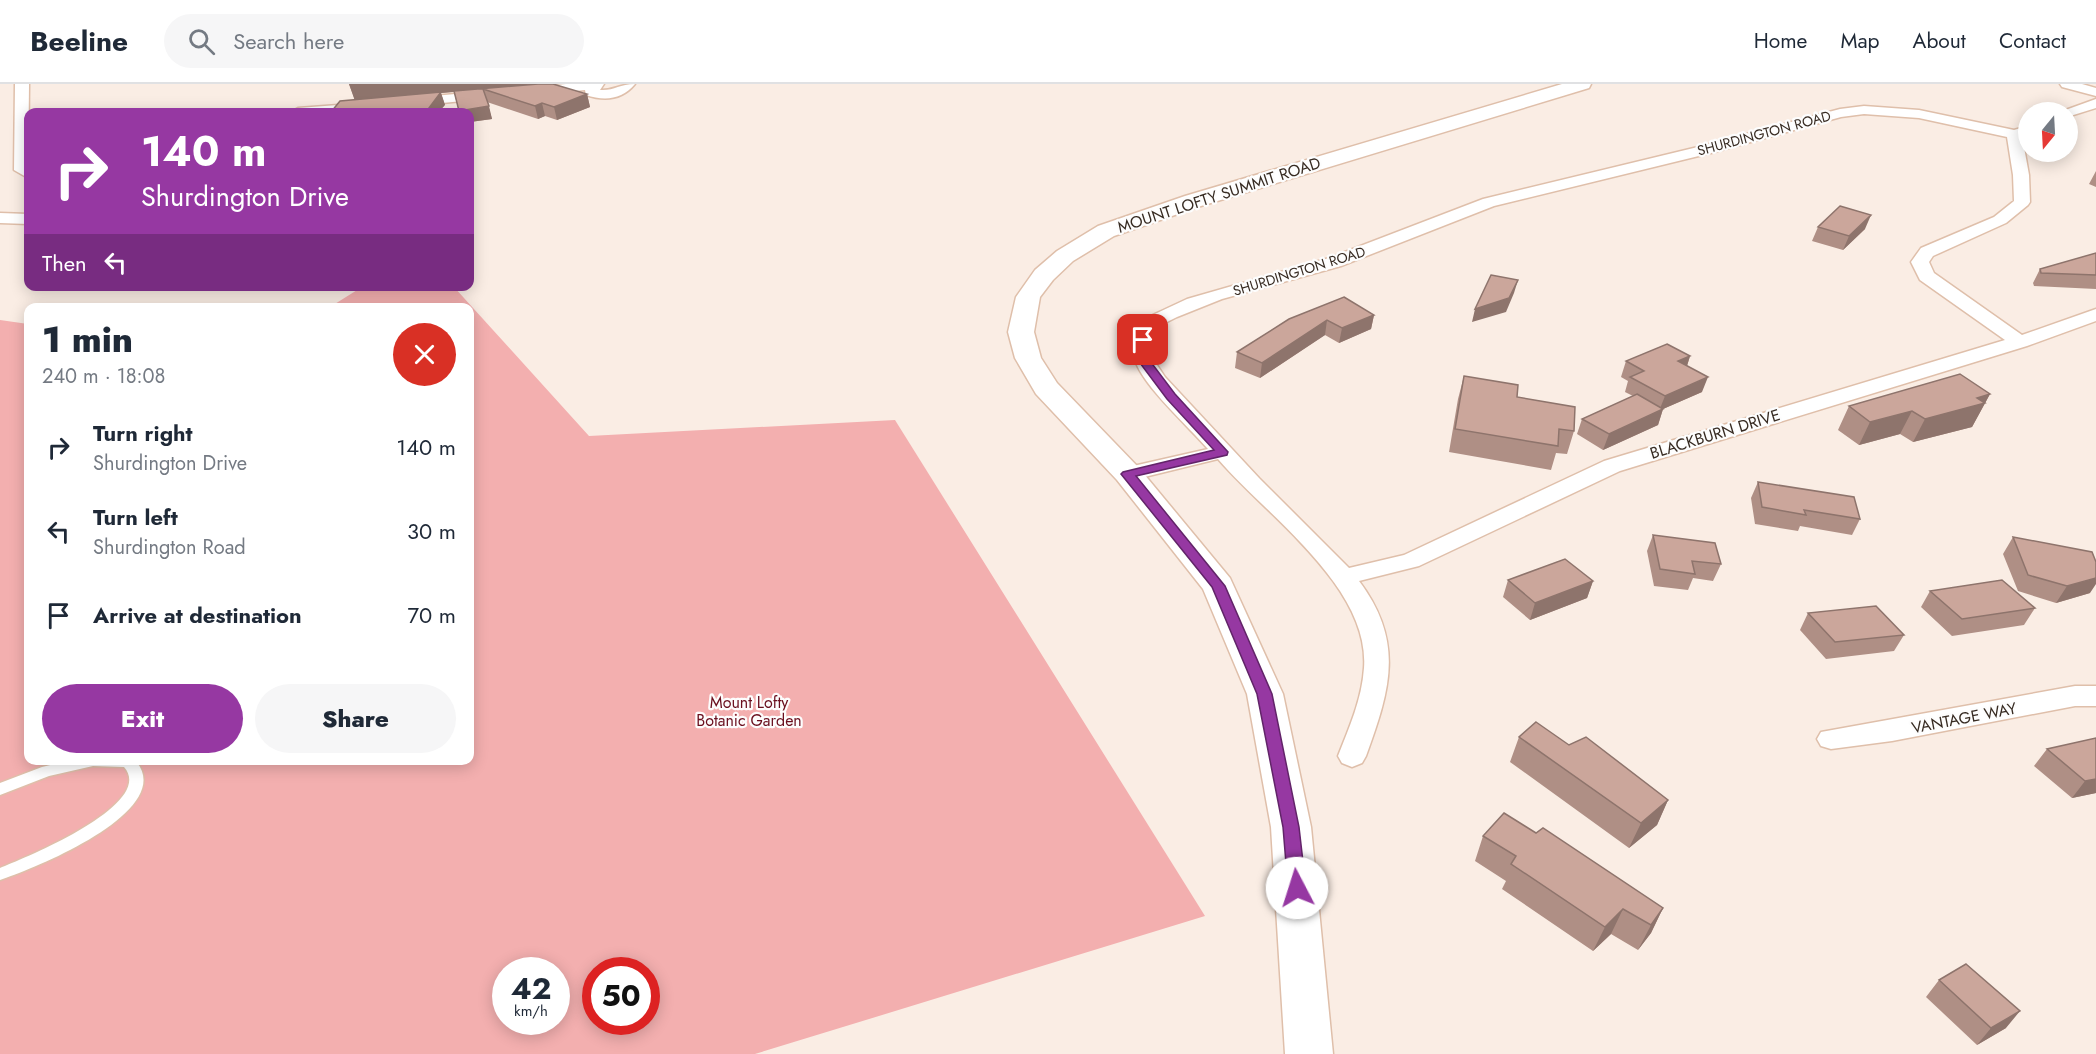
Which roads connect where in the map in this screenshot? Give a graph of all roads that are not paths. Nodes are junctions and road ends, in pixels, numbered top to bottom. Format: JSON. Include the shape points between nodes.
{"nodes":[{"id":1,"x":22,"y":84,"type":"edge"},
{"id":2,"x":598,"y":84,"type":"edge"},
{"id":3,"x":603,"y":84,"type":"edge"},
{"id":4,"x":628,"y":84,"type":"edge"},
{"id":5,"x":1582,"y":84,"type":"edge"},
{"id":6,"x":2067,"y":84,"type":"edge"},
{"id":7,"x":520,"y":92,"type":"edge"},
{"id":8,"x":2096,"y":92,"type":"edge"},
{"id":9,"x":498,"y":94,"type":"edge"},
{"id":10,"x":2096,"y":103,"type":"edge"},
{"id":11,"x":343,"y":108,"type":"edge"},
{"id":12,"x":2078,"y":109,"type":"edge"},
{"id":13,"x":2018,"y":131,"type":"edge"},
{"id":14,"x":2021,"y":162,"type":"edge"},
{"id":15,"x":24,"y":171,"type":"edge"},
{"id":16,"x":0,"y":218,"type":"edge"},
{"id":17,"x":24,"y":219,"type":"edge"},
{"id":18,"x":2096,"y":315,"type":"edge"},
{"id":19,"x":2020,"y":342,"type":"junction"},
{"id":20,"x":1222,"y":452,"type":"junction"},
{"id":21,"x":1128,"y":474,"type":"junction"},
{"id":22,"x":1344,"y":577,"type":"junction"},
{"id":23,"x":2096,"y":696,"type":"edge"},
{"id":24,"x":1831,"y":740,"type":"dead end"},
{"id":25,"x":1352,"y":756,"type":"dead end"},
{"id":26,"x":72,"y":765,"type":"edge"},
{"id":27,"x":131,"y":765,"type":"edge"},
{"id":28,"x":0,"y":789,"type":"edge"},
{"id":29,"x":0,"y":874,"type":"edge"},
{"id":30,"x":1309,"y":1054,"type":"edge"}],
"edges":[{"from":1,"to":15,"type":"street"},
{"from":2,"to":3,"type":"lane"},
{"from":2,"to":4,"type":"street","via":[[591,92],[602,96],[622,91]]},
{"from":2,"to":7,"type":"street"},
{"from":5,"to":21,"type":"main road","name":"MOUNT LOFTY SUMMIT ROAD","via":[[1192,201],[1106,231],[1065,256],[1028,297],[1021,332],[1028,358],[1046,388]]},
{"from":6,"to":8,"type":"street"},
{"from":9,"to":11,"type":"street"},
{"from":10,"to":12,"type":"street"},
{"from":13,"to":20,"type":"street","name":"SHURDINGTON ROAD","via":[[1919,114],[1874,110],[1840,113],[1489,202],[1334,262],[1175,308],[1149,324],[1143,340],[1144,361]]},
{"from":14,"to":19,"type":"street","via":[[2022,202],[2000,220],[1927,252],[1920,262],[1926,276]]},
{"from":16,"to":17,"type":"street"},
{"from":18,"to":19,"type":"street","name":"BLACKBURN DRIVE"},
{"from":19,"to":22,"type":"street","name":"BLACKBURN DRIVE","via":[[1612,466],[1411,561]]},
{"from":20,"to":21,"type":"street"},
{"from":20,"to":22,"type":"street","name":"SHURDINGTON ROAD"},
{"from":21,"to":30,"type":"main road","name":"MOUNT LOFTY SUMMIT ROAD","via":[[1218,586],[1264,694],[1291,827]]},
{"from":22,"to":25,"type":"street","name":"SHURDINGTON ROAD","via":[[1375,636],[1377,671],[1370,706]]},
{"from":23,"to":24,"type":"street","name":"VANTAGE WAY","via":[[2075,696]]},
{"from":26,"to":28,"type":"lane"},
{"from":27,"to":29,"type":"lane","via":[[136,771],[136,788],[119,811],[34,861]]}]}
